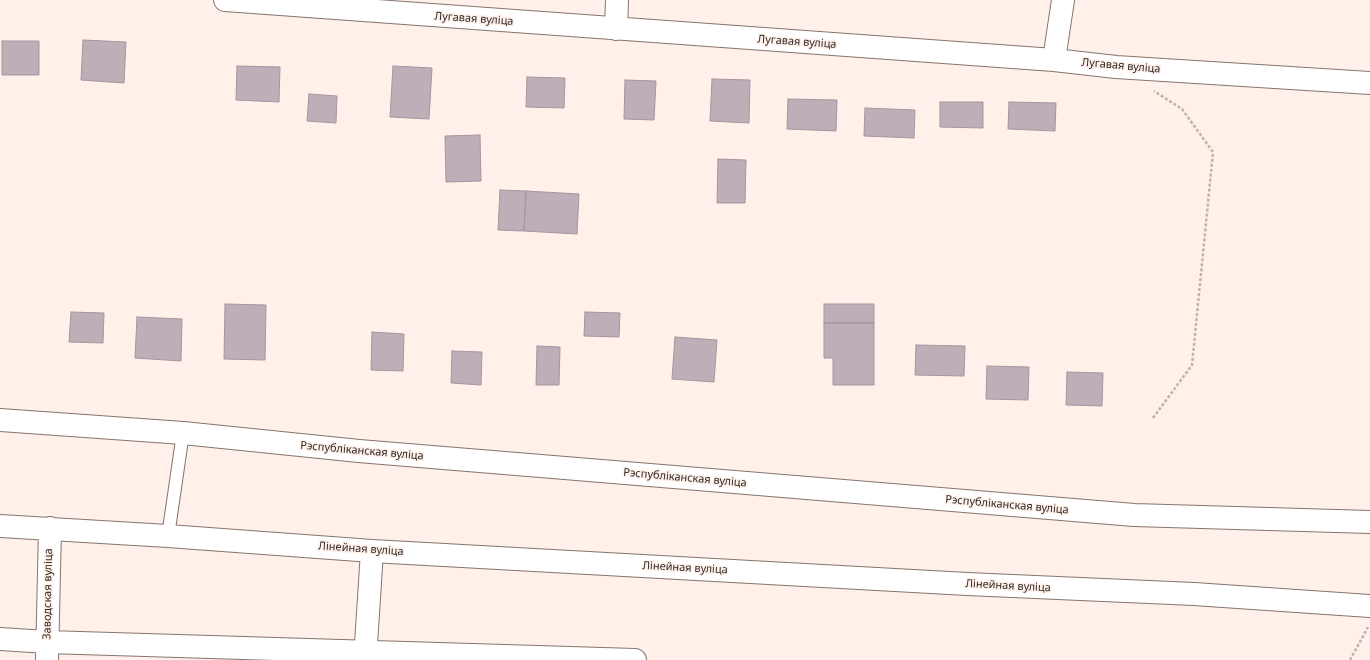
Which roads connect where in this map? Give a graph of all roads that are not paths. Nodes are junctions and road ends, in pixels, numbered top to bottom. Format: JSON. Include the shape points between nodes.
{"nodes":[{"id":1,"x":225,"y":0,"type":"edge"},
{"id":2,"x":617,"y":0,"type":"edge"},
{"id":3,"x":1063,"y":0,"type":"edge"},
{"id":4,"x":616,"y":29,"type":"junction"},
{"id":5,"x":1054,"y":60,"type":"junction"},
{"id":6,"x":1370,"y":83,"type":"edge"},
{"id":7,"x":0,"y":420,"type":"edge"},
{"id":8,"x":183,"y":433,"type":"junction"},
{"id":9,"x":1370,"y":522,"type":"edge"},
{"id":10,"x":0,"y":526,"type":"edge"},
{"id":11,"x":50,"y":528,"type":"junction"},
{"id":12,"x":168,"y":536,"type":"junction"},
{"id":13,"x":372,"y":550,"type":"junction"},
{"id":14,"x":1370,"y":606,"type":"edge"},
{"id":15,"x":0,"y":639,"type":"edge"},
{"id":16,"x":47,"y":651,"type":"edge"},
{"id":17,"x":365,"y":656,"type":"edge"},
{"id":18,"x":635,"y":660,"type":"edge"}],
"edges":[{"from":1,"to":4,"type":"street","name":"Лугавая вуліца"},
{"from":2,"to":4,"type":"street"},
{"from":3,"to":5,"type":"street"},
{"from":4,"to":5,"type":"street","name":"Лугавая вуліца"},
{"from":5,"to":6,"type":"street","name":"Лугавая вуліца","via":[[1116,67]]},
{"from":7,"to":8,"type":"street","name":"Рэспубліканская вуліца"},
{"from":8,"to":9,"type":"street","name":"Рэспубліканская вуліца","via":[[359,451],[1134,515]]},
{"from":8,"to":12,"type":"lane"},
{"from":10,"to":11,"type":"street","name":"Лінейная вуліца"},
{"from":11,"to":12,"type":"street","name":"Лінейная вуліца"},
{"from":11,"to":16,"type":"street","name":"Заводская вуліца"},
{"from":12,"to":13,"type":"street","name":"Лінейная вуліца"},
{"from":13,"to":14,"type":"street","name":"Лінейная вуліца","via":[[960,584],[1194,594]]},
{"from":13,"to":17,"type":"street"},
{"from":15,"to":16,"type":"street"},
{"from":16,"to":17,"type":"street"},
{"from":17,"to":18,"type":"street"}]}
